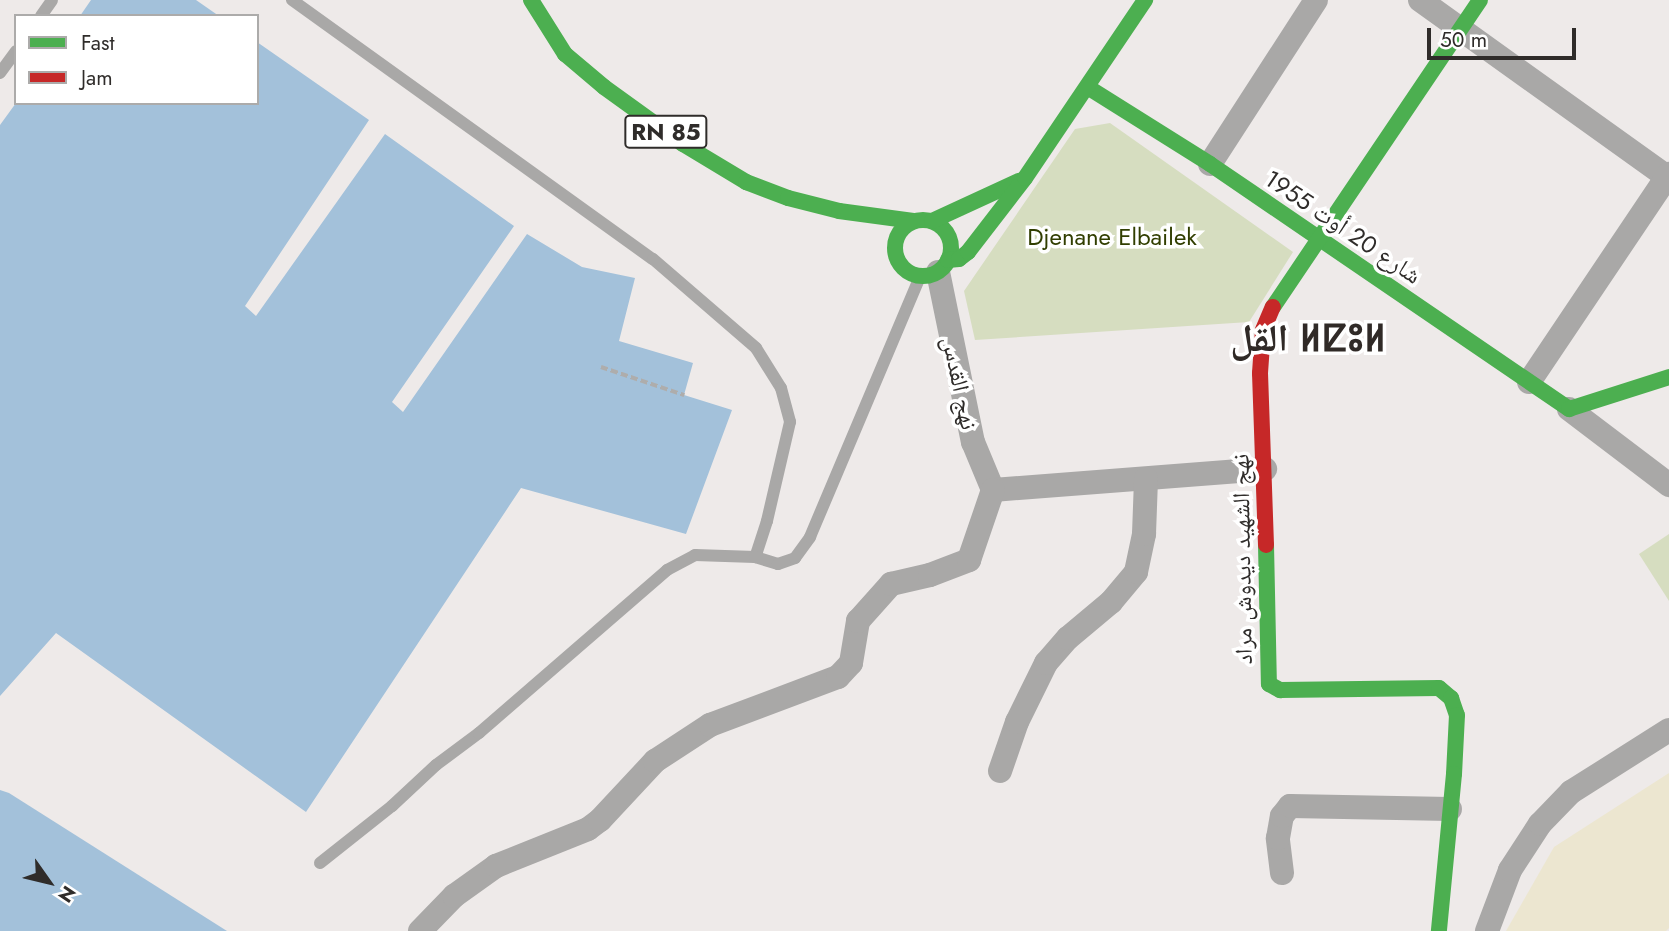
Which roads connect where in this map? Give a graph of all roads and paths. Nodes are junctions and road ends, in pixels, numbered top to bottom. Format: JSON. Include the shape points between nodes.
{"nodes":[{"id":1,"x":292,"y":0,"type":"edge"},
{"id":2,"x":531,"y":0,"type":"edge"},
{"id":3,"x":1145,"y":0,"type":"edge"},
{"id":4,"x":1316,"y":0,"type":"edge"},
{"id":5,"x":1420,"y":0,"type":"edge"},
{"id":6,"x":1480,"y":0,"type":"edge"},
{"id":7,"x":1461,"y":28,"type":"junction"},
{"id":8,"x":14,"y":54,"type":"edge"},
{"id":9,"x":0,"y":73,"type":"edge"},
{"id":10,"x":1089,"y":88,"type":"junction"},
{"id":11,"x":1210,"y":164,"type":"junction"},
{"id":12,"x":1668,"y":176,"type":"edge"},
{"id":13,"x":1025,"y":178,"type":"junction"},
{"id":14,"x":839,"y":211,"type":"junction"},
{"id":15,"x":913,"y":221,"type":"junction"},
{"id":16,"x":932,"y":221,"type":"junction"},
{"id":17,"x":859,"y":227,"type":"dead end"},
{"id":18,"x":1318,"y":237,"type":"junction"},
{"id":19,"x":879,"y":244,"type":"dead end"},
{"id":20,"x":898,"y":261,"type":"junction"},
{"id":21,"x":936,"y":269,"type":"junction"},
{"id":22,"x":601,"y":367,"type":"dead end"},
{"id":23,"x":1669,"y":377,"type":"edge"},
{"id":24,"x":1529,"y":382,"type":"junction"},
{"id":25,"x":684,"y":395,"type":"dead end"},
{"id":26,"x":1569,"y":409,"type":"junction"},
{"id":27,"x":1265,"y":469,"type":"junction"},
{"id":28,"x":1146,"y":480,"type":"junction"},
{"id":29,"x":1669,"y":485,"type":"edge"},
{"id":30,"x":993,"y":490,"type":"junction"},
{"id":31,"x":755,"y":557,"type":"junction"},
{"id":32,"x":1669,"y":730,"type":"edge"},
{"id":33,"x":1000,"y":771,"type":"dead end"},
{"id":34,"x":1450,"y":809,"type":"junction"},
{"id":35,"x":320,"y":863,"type":"dead end"},
{"id":36,"x":1282,"y":873,"type":"dead end"},
{"id":37,"x":420,"y":931,"type":"edge"},
{"id":38,"x":1439,"y":931,"type":"edge"},
{"id":39,"x":1488,"y":931,"type":"edge"}],
"edges":[{"from":1,"to":31,"type":"lane","via":[[653,259],[756,348],[782,388],[790,422]]},
{"from":2,"to":14,"type":"street","number":"RN 85","via":[[565,54],[683,144],[746,182]]},
{"from":3,"to":10,"type":"street"},
{"from":4,"to":11,"type":"street"},
{"from":5,"to":7,"type":"street"},
{"from":6,"to":7,"type":"street","name":"نهج الشهيد ديدوش مراد"},
{"from":7,"to":12,"type":"street"},
{"from":7,"to":18,"type":"street","name":"نهج الشهيد ديدوش مراد"},
{"from":8,"to":9,"type":"lane"},
{"from":10,"to":11,"type":"street","name":"شارع 20 أوت 1955"},
{"from":10,"to":13,"type":"street"},
{"from":11,"to":18,"type":"street","name":"شارع 20 أوت 1955"},
{"from":12,"to":24,"type":"street"},
{"from":13,"to":16,"type":"street"},
{"from":13,"to":21,"type":"street","via":[[968,252]]},
{"from":14,"to":15,"type":"street","number":"RN 85"},
{"from":14,"to":17,"type":"street","number":"RN 85"},
{"from":15,"to":16,"type":"street"},
{"from":15,"to":20,"type":"street","via":[[898,233],[894,252]]},
{"from":16,"to":21,"type":"street","via":[[947,233],[951,251]]},
{"from":18,"to":24,"type":"street","name":"شارع 20 أوت 1955"},
{"from":18,"to":27,"type":"street","name":"نهج الشهيد ديدوش مراد","via":[[1263,330],[1260,399]]},
{"from":19,"to":20,"type":"street"},
{"from":20,"to":21,"type":"street","via":[[911,274]]},
{"from":21,"to":30,"type":"street","name":"نهج القدس","via":[[973,442]]},
{"from":21,"to":31,"type":"lane","via":[[810,537],[788,563]]},
{"from":22,"to":25,"type":"path"},
{"from":23,"to":26,"type":"street"},
{"from":24,"to":26,"type":"street","name":"شارع 20 أوت 1955"},
{"from":26,"to":29,"type":"street"},
{"from":27,"to":28,"type":"street"},
{"from":27,"to":34,"type":"street","name":"نهج الشهيد ديدوش مراد","via":[[1269,684],[1280,690],[1438,688],[1446,692],[1457,715]]},
{"from":28,"to":30,"type":"street"},
{"from":28,"to":33,"type":"street","via":[[1144,534],[1136,572],[1111,603],[1046,663],[1017,722]]},
{"from":30,"to":37,"type":"street","via":[[969,560],[891,584],[859,621],[851,663],[838,677],[710,725],[655,761],[600,820],[496,866],[454,896]]},
{"from":31,"to":35,"type":"lane","via":[[695,555],[667,570]]},
{"from":32,"to":39,"type":"street","via":[[1571,792],[1540,824],[1510,870]]},
{"from":34,"to":36,"type":"street","via":[[1290,806],[1282,816],[1278,838]]},
{"from":34,"to":38,"type":"street","name":"نهج الشهيد ديدوش مراد"}]}
